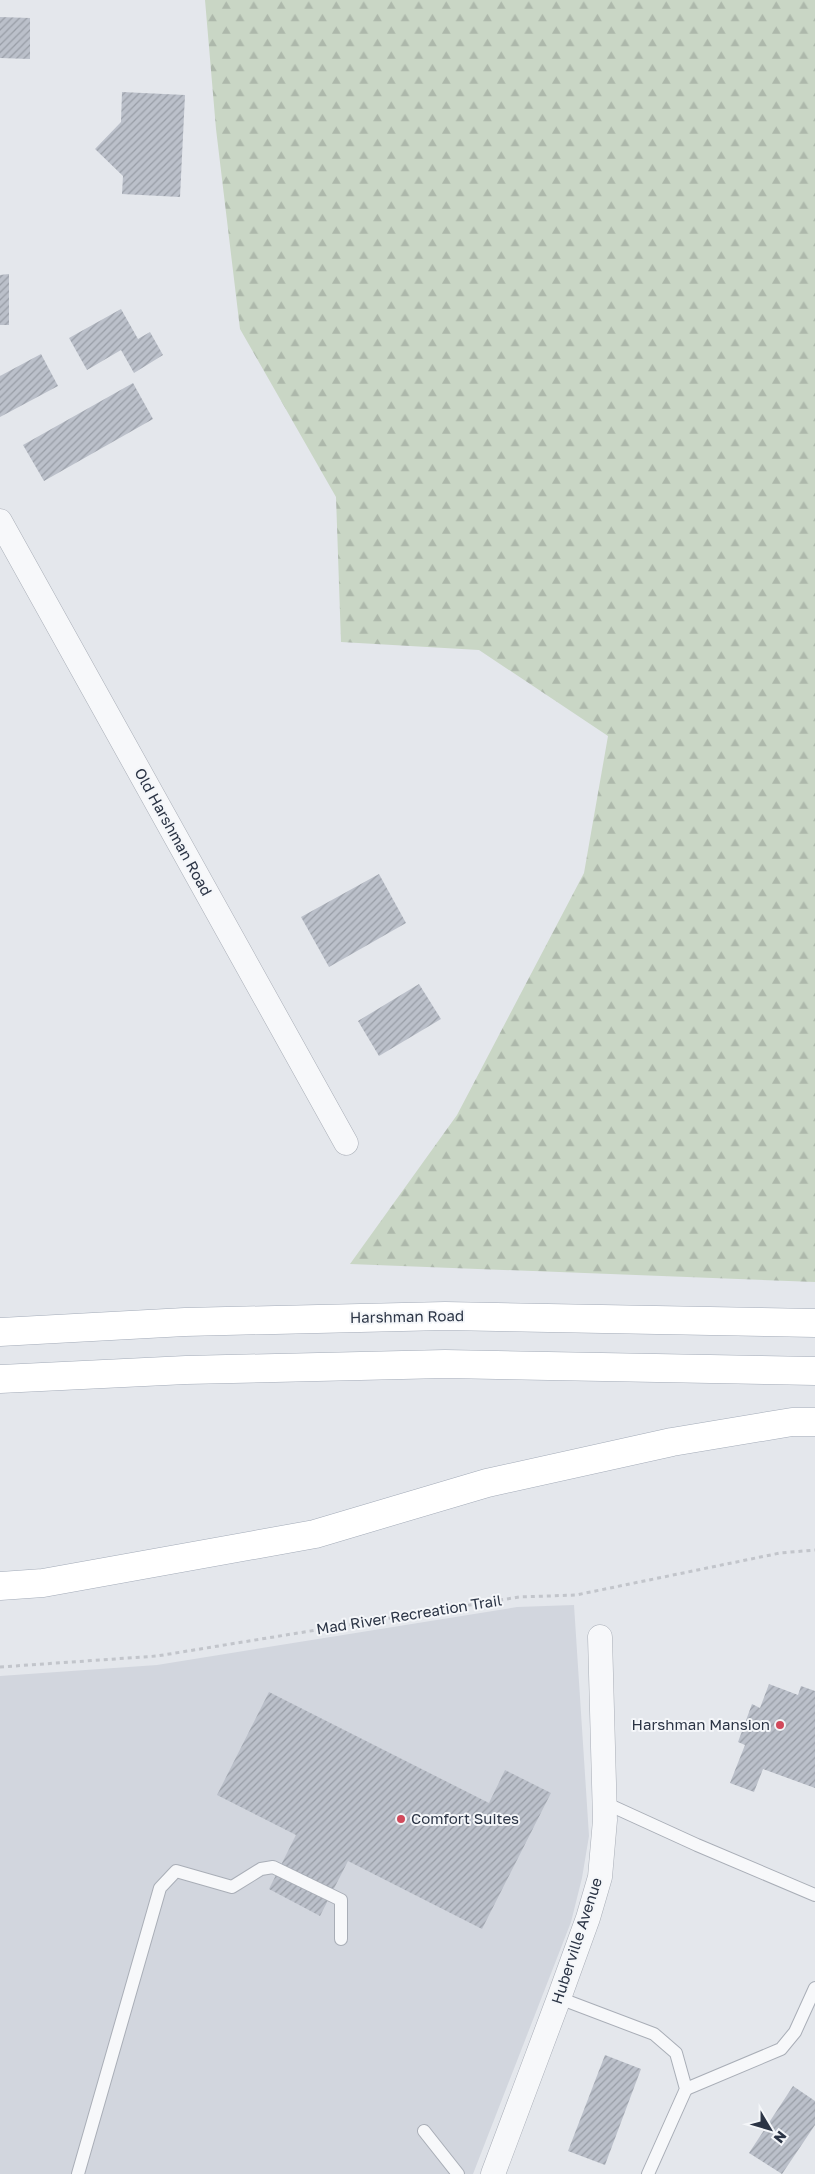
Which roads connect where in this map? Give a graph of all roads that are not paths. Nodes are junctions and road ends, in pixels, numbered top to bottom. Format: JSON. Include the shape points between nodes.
{"nodes":[{"id":1,"x":0,"y":521,"type":"edge"},
{"id":2,"x":346,"y":1143,"type":"dead end"},
{"id":3,"x":815,"y":1323,"type":"edge"},
{"id":4,"x":0,"y":1332,"type":"edge"},
{"id":5,"x":815,"y":1371,"type":"edge"},
{"id":6,"x":0,"y":1379,"type":"edge"},
{"id":7,"x":815,"y":1422,"type":"edge"},
{"id":8,"x":0,"y":1586,"type":"edge"},
{"id":9,"x":600,"y":1637,"type":"dead end"},
{"id":10,"x":605,"y":1803,"type":"junction"},
{"id":11,"x":815,"y":1895,"type":"edge"},
{"id":12,"x":341,"y":1939,"type":"dead end"},
{"id":13,"x":815,"y":1988,"type":"edge"},
{"id":14,"x":559,"y":1998,"type":"junction"},
{"id":15,"x":686,"y":2088,"type":"junction"},
{"id":16,"x":424,"y":2131,"type":"dead end"},
{"id":17,"x":78,"y":2174,"type":"edge"},
{"id":18,"x":458,"y":2174,"type":"edge"},
{"id":19,"x":493,"y":2174,"type":"edge"},
{"id":20,"x":648,"y":2174,"type":"edge"}],
"edges":[{"from":1,"to":2,"type":"street","name":"Old Harshman Road"},
{"from":3,"to":4,"type":"main road","name":"Harshman Road","via":[[445,1316],[185,1322]]},
{"from":5,"to":6,"type":"main road","via":[[445,1364],[186,1370]]},
{"from":7,"to":8,"type":"main road","via":[[792,1422],[672,1442],[487,1483],[315,1534],[43,1583]]},
{"from":9,"to":10,"type":"street","name":"Huberville Avenue"},
{"from":10,"to":11,"type":"lane"},
{"from":10,"to":14,"type":"street","name":"Huberville Avenue","via":[[600,1876]]},
{"from":12,"to":17,"type":"lane","via":[[341,1900],[274,1867],[261,1869],[232,1887],[176,1871],[160,1888]]},
{"from":13,"to":15,"type":"lane","via":[[795,2032],[781,2049]]},
{"from":14,"to":15,"type":"lane","via":[[654,2034],[676,2053]]},
{"from":14,"to":19,"type":"street","name":"Huberville Avenue"},
{"from":15,"to":20,"type":"lane"},
{"from":16,"to":18,"type":"lane"}]}
